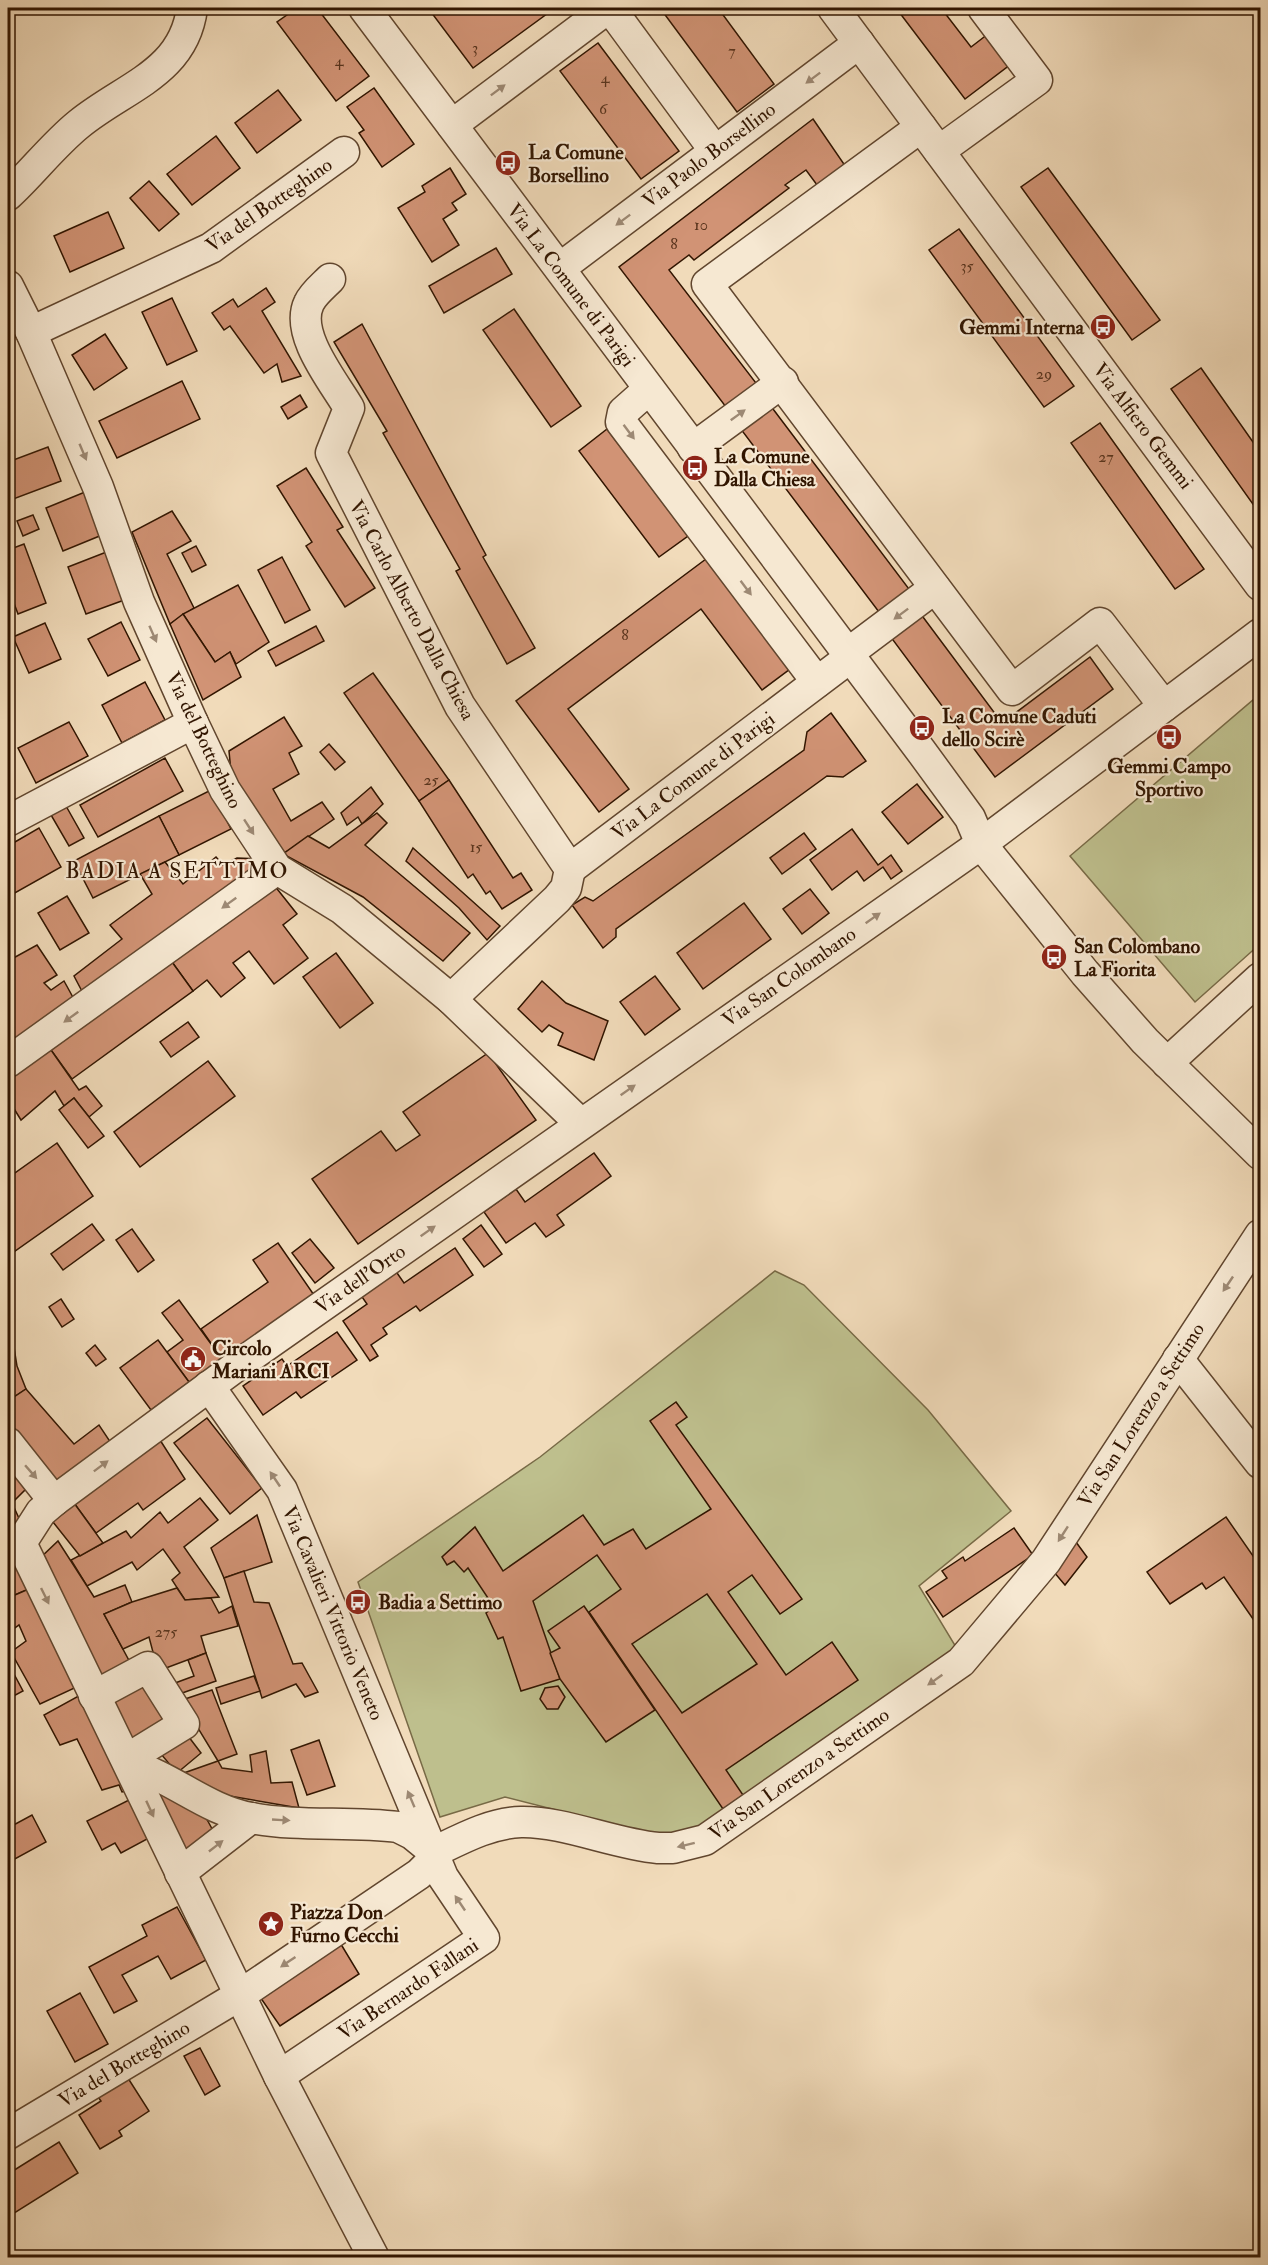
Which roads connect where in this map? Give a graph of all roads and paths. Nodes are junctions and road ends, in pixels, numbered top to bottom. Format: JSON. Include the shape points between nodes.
{"nodes":[{"id":1,"x":192,"y":8,"type":"edge"},
{"id":2,"x":364,"y":8,"type":"edge"},
{"id":3,"x":609,"y":8,"type":"edge"},
{"id":4,"x":833,"y":8,"type":"edge"},
{"id":5,"x":984,"y":8,"type":"edge"},
{"id":6,"x":859,"y":43,"type":"junction"},
{"id":7,"x":452,"y":125,"type":"junction"},
{"id":8,"x":921,"y":128,"type":"junction"},
{"id":9,"x":715,"y":151,"type":"junction"},
{"id":10,"x":344,"y":152,"type":"dead end"},
{"id":11,"x":939,"y":152,"type":"junction"},
{"id":12,"x":8,"y":195,"type":"edge"},
{"id":13,"x":560,"y":268,"type":"junction"},
{"id":14,"x":330,"y":279,"type":"dead end"},
{"id":15,"x":8,"y":286,"type":"edge"},
{"id":16,"x":31,"y":332,"type":"junction"},
{"id":17,"x":783,"y":382,"type":"junction"},
{"id":18,"x":649,"y":389,"type":"junction"},
{"id":19,"x":693,"y":448,"type":"junction"},
{"id":20,"x":1260,"y":585,"type":"edge"},
{"id":21,"x":935,"y":588,"type":"junction"},
{"id":22,"x":1260,"y":634,"type":"edge"},
{"id":23,"x":848,"y":656,"type":"junction"},
{"id":24,"x":817,"y":682,"type":"junction"},
{"id":25,"x":1164,"y":706,"type":"junction"},
{"id":26,"x":193,"y":723,"type":"junction"},
{"id":27,"x":8,"y":821,"type":"edge"},
{"id":28,"x":981,"y":844,"type":"junction"},
{"id":29,"x":277,"y":869,"type":"junction"},
{"id":30,"x":570,"y":869,"type":"junction"},
{"id":31,"x":1260,"y":978,"type":"edge"},
{"id":32,"x":451,"y":999,"type":"junction"},
{"id":33,"x":8,"y":1062,"type":"edge"},
{"id":34,"x":1167,"y":1063,"type":"junction"},
{"id":35,"x":580,"y":1124,"type":"junction"},
{"id":36,"x":1260,"y":1154,"type":"edge"},
{"id":37,"x":1260,"y":1235,"type":"edge"},
{"id":38,"x":1178,"y":1359,"type":"junction"},
{"id":39,"x":209,"y":1386,"type":"junction"},
{"id":40,"x":8,"y":1443,"type":"edge"},
{"id":41,"x":1260,"y":1463,"type":"edge"},
{"id":42,"x":54,"y":1501,"type":"junction"},
{"id":43,"x":14,"y":1546,"type":"edge"},
{"id":44,"x":94,"y":1696,"type":"junction"},
{"id":45,"x":129,"y":1762,"type":"junction"},
{"id":46,"x":251,"y":1818,"type":"junction"},
{"id":47,"x":434,"y":1852,"type":"junction"},
{"id":48,"x":180,"y":1873,"type":"junction"},
{"id":49,"x":240,"y":1995,"type":"junction"},
{"id":50,"x":279,"y":2076,"type":"junction"},
{"id":51,"x":8,"y":2134,"type":"edge"},
{"id":52,"x":374,"y":2258,"type":"edge"}],
"edges":[{"from":1,"to":12,"type":"street","via":[[174,56],[79,124]]},
{"from":2,"to":7,"type":"street","name":"Via La Comune di Parigi"},
{"from":7,"to":3,"type":"street","one_way":true},
{"from":3,"to":9,"type":"street"},
{"from":4,"to":6,"type":"street","name":"Via Alfiero Gemmi"},
{"from":5,"to":11,"type":"street","via":[[1037,80]]},
{"from":6,"to":8,"type":"street","name":"Via Alfiero Gemmi"},
{"from":6,"to":9,"type":"street","name":"Via Paolo Borsellino","one_way":true},
{"from":7,"to":13,"type":"street","name":"Via La Comune di Parigi"},
{"from":8,"to":11,"type":"street","name":"Via Alfiero Gemmi"},
{"from":8,"to":17,"type":"street","via":[[707,284]]},
{"from":9,"to":13,"type":"street","name":"Via Paolo Borsellino","one_way":true},
{"from":10,"to":16,"type":"street","name":"Via del Botteghino","via":[[211,248]]},
{"from":11,"to":20,"type":"street","name":"Via Alfiero Gemmi"},
{"from":13,"to":18,"type":"street","name":"Via La Comune di Parigi"},
{"from":14,"to":30,"type":"street","name":"Via Carlo Alberto Dalla Chiesa","via":[[309,303],[304,319],[315,351],[349,408],[331,453],[460,706]]},
{"from":15,"to":16,"type":"street","name":"Via del Botteghino"},
{"from":16,"to":26,"type":"street","name":"Via del Botteghino","one_way":true,"via":[[98,487],[139,602]]},
{"from":19,"to":17,"type":"street","one_way":true},
{"from":17,"to":21,"type":"street"},
{"from":18,"to":19,"type":"street","name":"Via La Comune di Parigi"},
{"from":18,"to":24,"type":"street","one_way":true,"via":[[623,412],[621,422]]},
{"from":19,"to":23,"type":"street","name":"Via La Comune di Parigi"},
{"from":21,"to":23,"type":"street","one_way":true},
{"from":21,"to":25,"type":"street","via":[[1012,690],[1100,623]]},
{"from":22,"to":25,"type":"street"},
{"from":23,"to":24,"type":"street","name":"Via La Comune di Parigi"},
{"from":23,"to":28,"type":"street","name":"Via La Comune di Parigi","via":[[970,818]]},
{"from":24,"to":30,"type":"street","name":"Via La Comune di Parigi"},
{"from":25,"to":28,"type":"street"},
{"from":26,"to":27,"type":"street"},
{"from":26,"to":29,"type":"street","name":"Via del Botteghino","one_way":true,"via":[[225,790]]},
{"from":28,"to":34,"type":"street","via":[[1085,973]]},
{"from":35,"to":28,"type":"street","name":"Via San Colombano","one_way":true},
{"from":29,"to":32,"type":"street","via":[[342,909]]},
{"from":29,"to":33,"type":"street","one_way":true},
{"from":30,"to":32,"type":"street","via":[[566,888],[557,899]]},
{"from":31,"to":34,"type":"street"},
{"from":32,"to":35,"type":"street"},
{"from":34,"to":36,"type":"street"},
{"from":39,"to":35,"type":"street","name":"Via dell'Orto","one_way":true},
{"from":37,"to":38,"type":"street","name":"Via San Lorenzo a Settimo","one_way":true},
{"from":38,"to":41,"type":"street"},
{"from":38,"to":47,"type":"street","name":"Via San Lorenzo a Settimo","one_way":true,"via":[[1046,1561],[961,1662],[705,1840],[673,1848],[651,1847],[545,1824],[518,1822],[466,1836]]},
{"from":42,"to":39,"type":"street","name":"Via dell'Orto","one_way":true},
{"from":47,"to":39,"type":"street","name":"Via Cavalieri Vittorio Veneto","one_way":true,"via":[[282,1490]]},
{"from":40,"to":42,"type":"street","one_way":true},
{"from":42,"to":43,"type":"street"},
{"from":43,"to":44,"type":"street","one_way":true},
{"from":44,"to":45,"type":"street"},
{"from":44,"to":45,"type":"street","via":[[147,1667],[184,1724]]},
{"from":45,"to":46,"type":"street","via":[[201,1801]]},
{"from":45,"to":48,"type":"street","one_way":true},
{"from":46,"to":47,"type":"street","one_way":true,"via":[[398,1827]]},
{"from":48,"to":46,"type":"street","one_way":true},
{"from":47,"to":49,"type":"street","one_way":true,"via":[[419,1874]]},
{"from":50,"to":47,"type":"street","name":"Via Bernardo Fallani","one_way":true,"via":[[484,1938],[443,1877]]},
{"from":48,"to":49,"type":"street"},
{"from":49,"to":50,"type":"street"},
{"from":49,"to":51,"type":"street","name":"Via del Botteghino"},
{"from":50,"to":52,"type":"street"}]}
